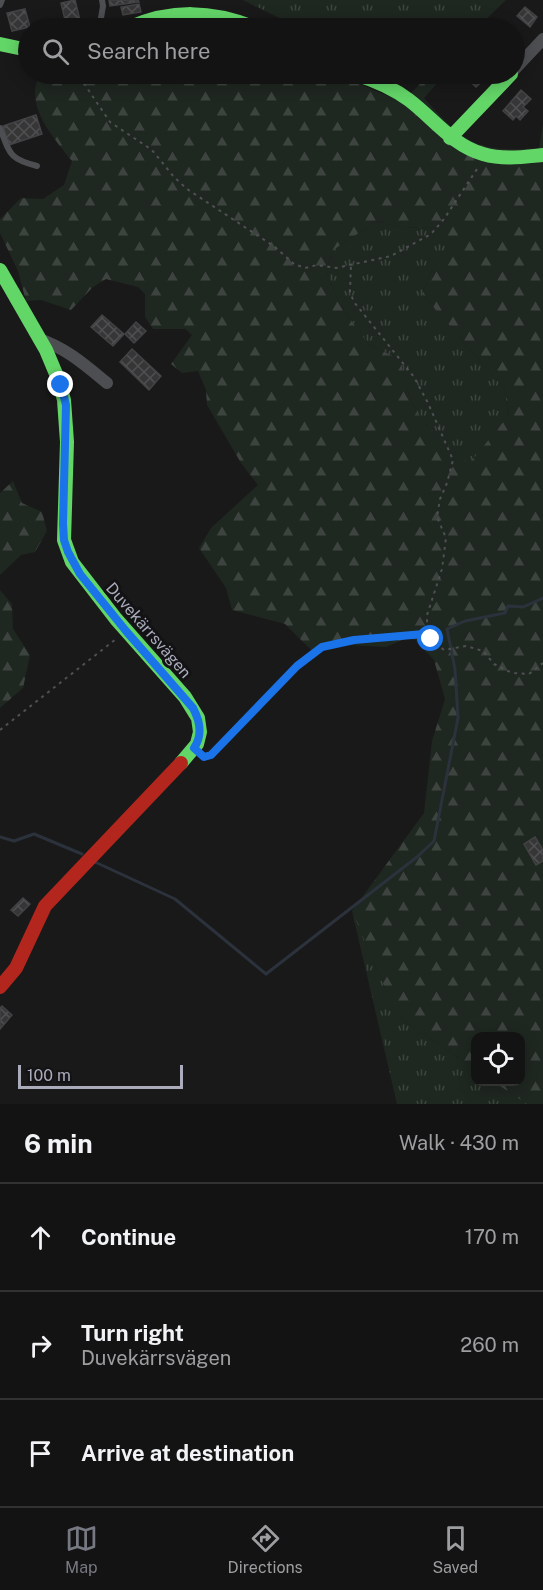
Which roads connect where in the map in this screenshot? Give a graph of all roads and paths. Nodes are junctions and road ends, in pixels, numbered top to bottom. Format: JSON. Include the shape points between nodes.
{"nodes":[{"id":1,"x":2,"y":0,"type":"edge"},
{"id":2,"x":102,"y":0,"type":"edge"},
{"id":3,"x":0,"y":5,"type":"edge"},
{"id":4,"x":101,"y":18,"type":"dead end"},
{"id":5,"x":154,"y":18,"type":"edge"},
{"id":6,"x":228,"y":18,"type":"edge"},
{"id":7,"x":543,"y":39,"type":"edge"},
{"id":8,"x":0,"y":44,"type":"edge"},
{"id":9,"x":18,"y":48,"type":"edge"},
{"id":10,"x":525,"y":58,"type":"edge"},
{"id":11,"x":85,"y":84,"type":"edge"},
{"id":12,"x":381,"y":84,"type":"edge"},
{"id":13,"x":501,"y":84,"type":"edge"},
{"id":14,"x":0,"y":128,"type":"edge"},
{"id":15,"x":450,"y":138,"type":"junction"},
{"id":16,"x":485,"y":155,"type":"junction"},
{"id":17,"x":543,"y":155,"type":"edge"},
{"id":18,"x":37,"y":166,"type":"dead end"},
{"id":19,"x":351,"y":264,"type":"junction"},
{"id":20,"x":0,"y":270,"type":"edge"},
{"id":21,"x":39,"y":339,"type":"junction"},
{"id":22,"x":107,"y":383,"type":"dead end"},
{"id":23,"x":126,"y":631,"type":"junction"},
{"id":24,"x":424,"y":634,"type":"junction"},
{"id":25,"x":543,"y":663,"type":"edge"},
{"id":26,"x":0,"y":730,"type":"edge"},
{"id":27,"x":194,"y":748,"type":"junction"},
{"id":28,"x":0,"y":987,"type":"edge"}],
"edges":[{"from":1,"to":3,"type":"lane"},
{"from":2,"to":4,"type":"lane"},
{"from":5,"to":6,"type":"street","via":[[205,13]]},
{"from":7,"to":10,"type":"street"},
{"from":8,"to":9,"type":"street"},
{"from":11,"to":19,"type":"path","via":[[110,122],[152,150],[174,177],[289,260],[305,268]]},
{"from":12,"to":15,"type":"street","via":[[405,97]]},
{"from":13,"to":15,"type":"street"},
{"from":14,"to":18,"type":"lane","via":[[11,155]]},
{"from":15,"to":16,"type":"street"},
{"from":16,"to":17,"type":"street"},
{"from":16,"to":19,"type":"path","via":[[431,234],[391,256]]},
{"from":19,"to":24,"type":"path","via":[[350,292],[354,302],[414,377],[453,460],[437,517],[446,538],[442,569]]},
{"from":20,"to":21,"type":"street","name":"Duvekärrsvägen"},
{"from":21,"to":22,"type":"street","via":[[56,345]]},
{"from":21,"to":23,"type":"street","name":"Duvekärrsvägen","via":[[66,405],[64,540],[80,574]]},
{"from":23,"to":26,"type":"path"},
{"from":23,"to":27,"type":"street","name":"Duvekärrsvägen","via":[[193,708],[200,732]]},
{"from":24,"to":25,"type":"path","via":[[444,650],[466,646],[483,651],[512,673],[529,674]]},
{"from":24,"to":27,"type":"path","via":[[322,647],[297,666],[211,755],[204,757]]},
{"from":27,"to":28,"type":"street","via":[[45,906],[16,968]]}]}
